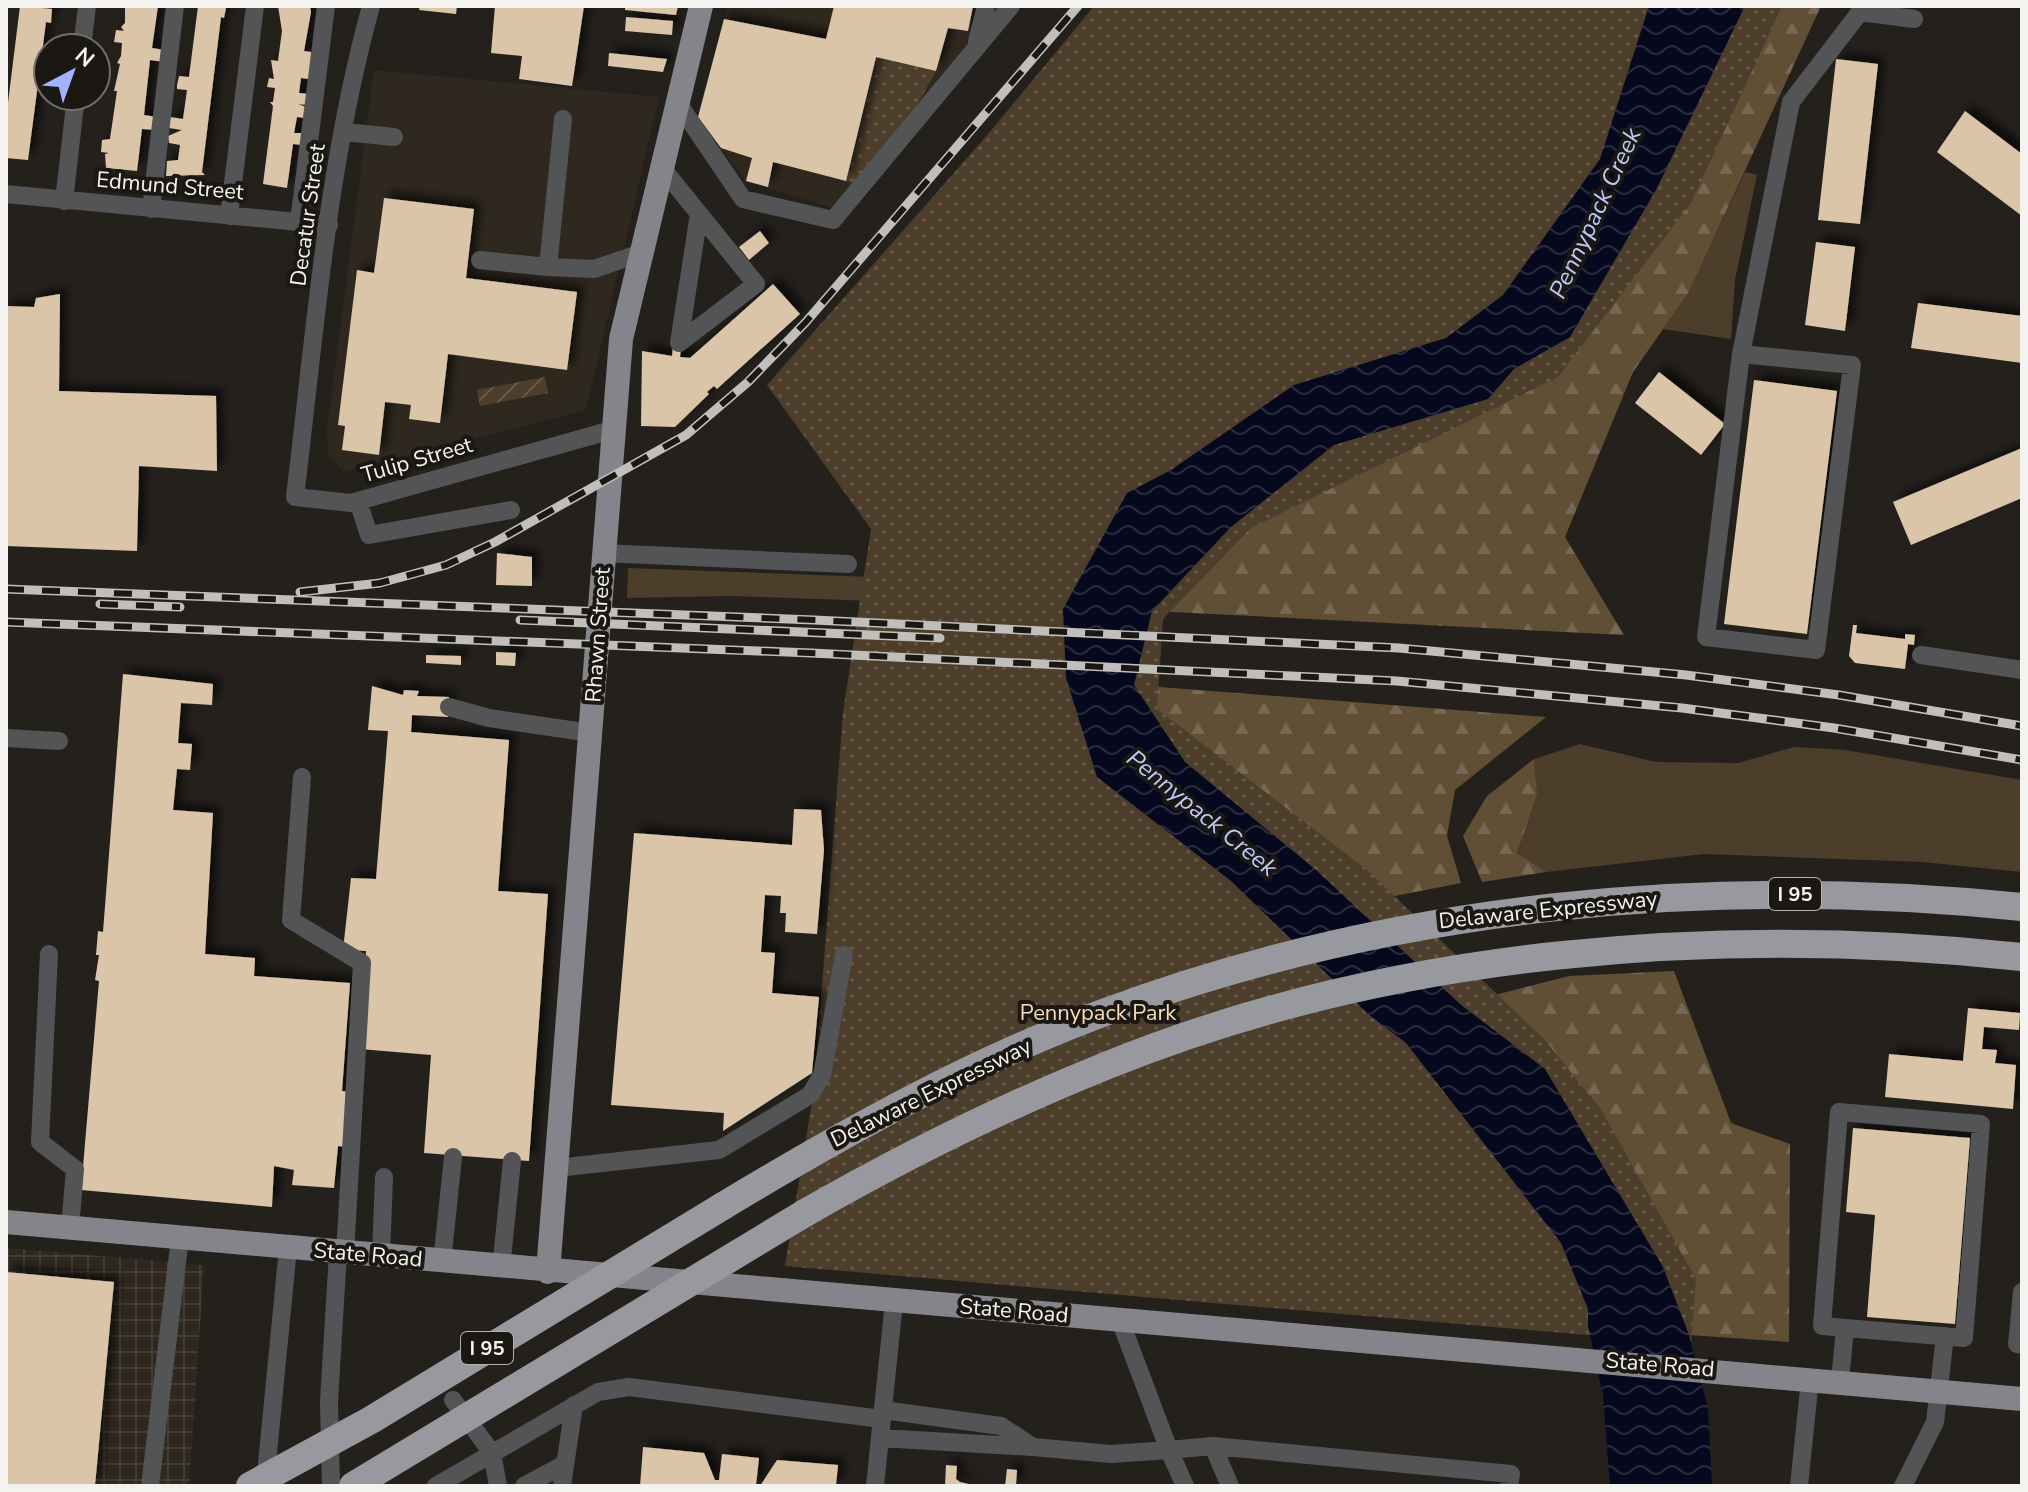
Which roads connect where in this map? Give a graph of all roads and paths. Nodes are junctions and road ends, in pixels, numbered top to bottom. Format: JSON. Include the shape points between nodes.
{"nodes":[{"id":1,"x":87,"y":6,"type":"edge"},
{"id":2,"x":175,"y":6,"type":"edge"},
{"id":3,"x":255,"y":6,"type":"edge"},
{"id":4,"x":326,"y":6,"type":"edge"},
{"id":5,"x":371,"y":6,"type":"edge"},
{"id":6,"x":701,"y":6,"type":"edge"},
{"id":7,"x":986,"y":6,"type":"edge"},
{"id":8,"x":1011,"y":6,"type":"edge"},
{"id":9,"x":1860,"y":9,"type":"edge"},
{"id":10,"x":1914,"y":19,"type":"dead end"},
{"id":11,"x":84,"y":32,"type":"edge"},
{"id":12,"x":975,"y":49,"type":"junction"},
{"id":13,"x":678,"y":103,"type":"junction"},
{"id":14,"x":74,"y":112,"type":"edge"},
{"id":15,"x":563,"y":119,"type":"dead end"},
{"id":16,"x":344,"y":132,"type":"junction"},
{"id":17,"x":394,"y":137,"type":"dead end"},
{"id":18,"x":662,"y":168,"type":"junction"},
{"id":19,"x":6,"y":194,"type":"edge"},
{"id":20,"x":64,"y":201,"type":"junction"},
{"id":21,"x":151,"y":209,"type":"junction"},
{"id":22,"x":699,"y":214,"type":"junction"},
{"id":23,"x":229,"y":216,"type":"junction"},
{"id":24,"x":299,"y":222,"type":"junction"},
{"id":25,"x":329,"y":225,"type":"junction"},
{"id":26,"x":641,"y":253,"type":"junction"},
{"id":27,"x":480,"y":260,"type":"dead end"},
{"id":28,"x":548,"y":267,"type":"junction"},
{"id":29,"x":1741,"y":354,"type":"junction"},
{"id":30,"x":612,"y":430,"type":"junction"},
{"id":31,"x":303,"y":434,"type":"joint"},
{"id":32,"x":358,"y":501,"type":"junction"},
{"id":33,"x":511,"y":510,"type":"dead end"},
{"id":34,"x":603,"y":553,"type":"junction"},
{"id":35,"x":848,"y":564,"type":"dead end"},
{"id":36,"x":1921,"y":655,"type":"dead end"},
{"id":37,"x":2022,"y":670,"type":"edge"},
{"id":38,"x":449,"y":707,"type":"dead end"},
{"id":39,"x":591,"y":733,"type":"junction"},
{"id":40,"x":6,"y":738,"type":"edge"},
{"id":41,"x":59,"y":741,"type":"dead end"},
{"id":42,"x":302,"y":777,"type":"dead end"},
{"id":43,"x":2022,"y":907,"type":"edge"},
{"id":44,"x":49,"y":954,"type":"dead end"},
{"id":45,"x":844,"y":955,"type":"dead end"},
{"id":46,"x":2022,"y":957,"type":"edge"},
{"id":47,"x":453,"y":1157,"type":"dead end"},
{"id":48,"x":512,"y":1161,"type":"dead end"},
{"id":49,"x":557,"y":1168,"type":"junction"},
{"id":50,"x":384,"y":1177,"type":"dead end"},
{"id":51,"x":6,"y":1222,"type":"edge"},
{"id":52,"x":70,"y":1228,"type":"junction"},
{"id":53,"x":180,"y":1238,"type":"junction"},
{"id":54,"x":288,"y":1248,"type":"junction"},
{"id":55,"x":342,"y":1253,"type":"junction"},
{"id":56,"x":381,"y":1257,"type":"junction"},
{"id":57,"x":442,"y":1262,"type":"junction"},
{"id":58,"x":501,"y":1268,"type":"junction"},
{"id":59,"x":548,"y":1272,"type":"junction"},
{"id":60,"x":2022,"y":1292,"type":"edge"},
{"id":61,"x":894,"y":1302,"type":"junction"},
{"id":62,"x":1120,"y":1320,"type":"junction"},
{"id":63,"x":1845,"y":1328,"type":"junction"},
{"id":64,"x":1945,"y":1336,"type":"junction"},
{"id":65,"x":2022,"y":1345,"type":"edge"},
{"id":66,"x":1810,"y":1379,"type":"junction"},
{"id":67,"x":1840,"y":1381,"type":"junction"},
{"id":68,"x":1939,"y":1391,"type":"junction"},
{"id":69,"x":2022,"y":1399,"type":"edge"},
{"id":70,"x":453,"y":1400,"type":"dead end"},
{"id":71,"x":574,"y":1405,"type":"junction"},
{"id":72,"x":882,"y":1422,"type":"junction"},
{"id":73,"x":1213,"y":1446,"type":"junction"},
{"id":74,"x":1033,"y":1447,"type":"junction"},
{"id":75,"x":1169,"y":1450,"type":"junction"},
{"id":76,"x":492,"y":1453,"type":"junction"},
{"id":77,"x":565,"y":1464,"type":"junction"},
{"id":78,"x":150,"y":1486,"type":"edge"},
{"id":79,"x":250,"y":1486,"type":"edge"},
{"id":80,"x":265,"y":1486,"type":"edge"},
{"id":81,"x":331,"y":1486,"type":"edge"},
{"id":82,"x":353,"y":1486,"type":"edge"},
{"id":83,"x":436,"y":1486,"type":"edge"},
{"id":84,"x":498,"y":1486,"type":"edge"},
{"id":85,"x":524,"y":1486,"type":"edge"},
{"id":86,"x":562,"y":1486,"type":"edge"},
{"id":87,"x":875,"y":1486,"type":"edge"},
{"id":88,"x":1185,"y":1486,"type":"edge"},
{"id":89,"x":1230,"y":1486,"type":"edge"},
{"id":90,"x":1509,"y":1486,"type":"edge"},
{"id":91,"x":1799,"y":1486,"type":"edge"},
{"id":92,"x":1903,"y":1486,"type":"edge"}],
"edges":[{"from":1,"to":11,"type":"street"},
{"from":2,"to":21,"type":"street"},
{"from":3,"to":23,"type":"street"},
{"from":4,"to":24,"type":"street"},
{"from":5,"to":16,"type":"street","name":"Decatur Street"},
{"from":6,"to":13,"type":"main road","name":"Rhawn Street"},
{"from":7,"to":12,"type":"street"},
{"from":8,"to":12,"type":"street"},
{"from":9,"to":10,"type":"street"},
{"from":9,"to":29,"type":"street","via":[[1791,102]]},
{"from":12,"to":13,"type":"street","via":[[833,220],[743,199]]},
{"from":13,"to":18,"type":"main road","name":"Rhawn Street"},
{"from":14,"to":20,"type":"street"},
{"from":15,"to":28,"type":"street"},
{"from":16,"to":17,"type":"street"},
{"from":16,"to":25,"type":"street","name":"Decatur Street"},
{"from":18,"to":22,"type":"street"},
{"from":18,"to":26,"type":"main road","name":"Rhawn Street"},
{"from":19,"to":20,"type":"street","name":"Edmund Street"},
{"from":20,"to":21,"type":"street","name":"Edmund Street"},
{"from":21,"to":23,"type":"street","name":"Edmund Street"},
{"from":22,"to":22,"type":"street","via":[[756,284],[679,343],[686,300]]},
{"from":23,"to":24,"type":"street","name":"Edmund Street"},
{"from":24,"to":25,"type":"street","name":"Edmund Street"},
{"from":25,"to":31,"type":"street","name":"Decatur Street"},
{"from":26,"to":28,"type":"street","via":[[594,269]]},
{"from":26,"to":30,"type":"main road","name":"Rhawn Street","via":[[621,339]]},
{"from":27,"to":28,"type":"street"},
{"from":29,"to":29,"type":"street","via":[[1852,365],[1816,650],[1706,637]]},
{"from":30,"to":32,"type":"street","name":"Tulip Street"},
{"from":30,"to":34,"type":"main road","name":"Rhawn Street"},
{"from":31,"to":32,"type":"street","name":"Tulip Street","via":[[295,497]]},
{"from":32,"to":33,"type":"street","via":[[369,535]]},
{"from":34,"to":35,"type":"street"},
{"from":34,"to":39,"type":"main road","name":"Rhawn Street"},
{"from":36,"to":37,"type":"street"},
{"from":38,"to":39,"type":"street"},
{"from":39,"to":49,"type":"main road","name":"Rhawn Street"},
{"from":40,"to":41,"type":"street"},
{"from":42,"to":55,"type":"street","via":[[291,920],[362,963]]},
{"from":43,"to":79,"type":"highway","name":"Delaware Expressway","number":"I 95","bridge":true,"via":[[1774,893],[1567,903],[1430,923],[1213,976],[1099,1015],[960,1074],[849,1131],[363,1424]]},
{"from":44,"to":52,"type":"street","via":[[40,1142],[75,1169]]},
{"from":45,"to":49,"type":"street","via":[[822,1075],[810,1095],[719,1150]]},
{"from":46,"to":82,"type":"highway","name":"Delaware Expressway","number":"I 95","bridge":true,"via":[[1784,945],[1610,950],[1427,976],[1252,1016],[1111,1063],[909,1154]]},
{"from":47,"to":57,"type":"street"},
{"from":48,"to":58,"type":"street"},
{"from":49,"to":59,"type":"main road","name":"Rhawn Street"},
{"from":50,"to":56,"type":"street"},
{"from":51,"to":52,"type":"main road","name":"State Road"},
{"from":52,"to":53,"type":"main road","name":"State Road"},
{"from":53,"to":54,"type":"main road","name":"State Road"},
{"from":53,"to":78,"type":"street"},
{"from":54,"to":55,"type":"main road","name":"State Road"},
{"from":54,"to":80,"type":"street"},
{"from":55,"to":56,"type":"main road","name":"State Road"},
{"from":55,"to":81,"type":"street","via":[[329,1401]]},
{"from":56,"to":57,"type":"main road","name":"State Road"},
{"from":57,"to":58,"type":"main road","name":"State Road"},
{"from":58,"to":59,"type":"main road","name":"State Road"},
{"from":59,"to":61,"type":"main road","name":"State Road"},
{"from":60,"to":65,"type":"street","via":[[2017,1344]]},
{"from":61,"to":62,"type":"main road","name":"State Road"},
{"from":61,"to":72,"type":"street"},
{"from":62,"to":66,"type":"main road","name":"State Road"},
{"from":62,"to":75,"type":"street"},
{"from":63,"to":64,"type":"street"},
{"from":63,"to":64,"type":"street","via":[[1822,1326],[1839,1112],[1981,1124],[1964,1338]]},
{"from":63,"to":67,"type":"street"},
{"from":64,"to":68,"type":"street"},
{"from":66,"to":67,"type":"main road","name":"State Road"},
{"from":66,"to":91,"type":"street"},
{"from":67,"to":68,"type":"main road","name":"State Road"},
{"from":68,"to":69,"type":"main road","name":"State Road"},
{"from":68,"to":92,"type":"street","via":[[1935,1422]]},
{"from":70,"to":76,"type":"street"},
{"from":71,"to":72,"type":"street","via":[[598,1392],[629,1387]]},
{"from":71,"to":76,"type":"street"},
{"from":71,"to":77,"type":"street"},
{"from":72,"to":74,"type":"street"},
{"from":72,"to":74,"type":"street","via":[[995,1425]]},
{"from":72,"to":87,"type":"street"},
{"from":73,"to":75,"type":"street"},
{"from":73,"to":89,"type":"street"},
{"from":73,"to":90,"type":"street","via":[[1511,1474]]},
{"from":74,"to":75,"type":"street","via":[[1111,1454]]},
{"from":75,"to":88,"type":"street"},
{"from":76,"to":83,"type":"street"},
{"from":76,"to":84,"type":"street"},
{"from":77,"to":85,"type":"street"},
{"from":77,"to":86,"type":"street"}]}
